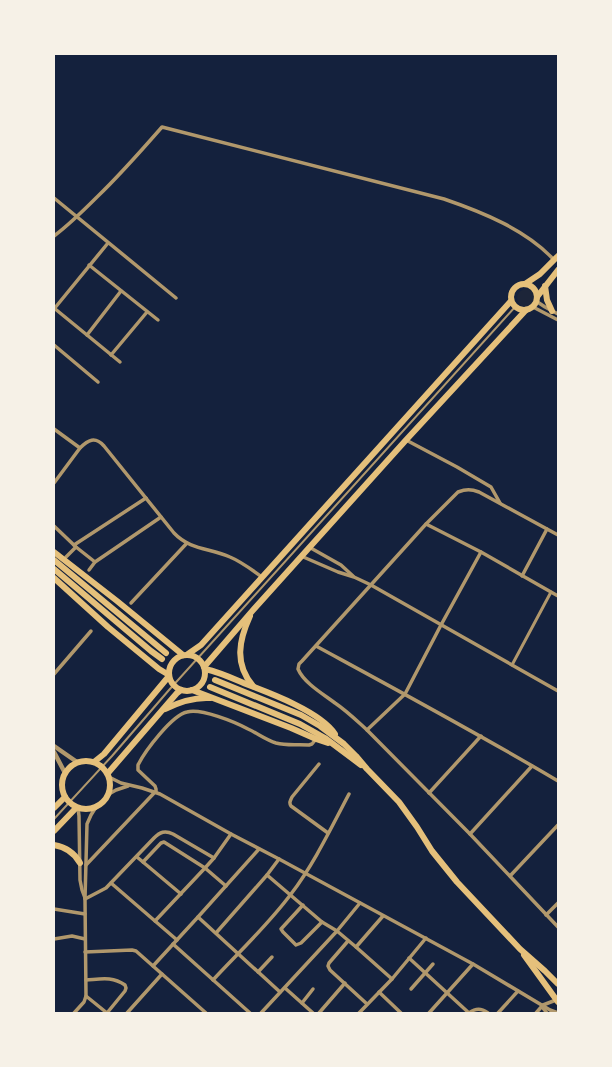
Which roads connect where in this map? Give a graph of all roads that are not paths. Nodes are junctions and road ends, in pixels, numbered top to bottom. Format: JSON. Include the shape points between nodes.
{"nodes":[{"id":1,"x":54,"y":198,"type":"edge"},
{"id":2,"x":78,"y":216,"type":"junction"},
{"id":3,"x":54,"y":236,"type":"edge"},
{"id":4,"x":108,"y":243,"type":"junction"},
{"id":5,"x":556,"y":258,"type":"edge"},
{"id":6,"x":89,"y":265,"type":"junction"},
{"id":7,"x":558,"y":270,"type":"edge"},
{"id":8,"x":525,"y":284,"type":"junction"},
{"id":9,"x":545,"y":286,"type":"junction"},
{"id":10,"x":121,"y":291,"type":"junction"},
{"id":11,"x":176,"y":298,"type":"dead end"},
{"id":12,"x":537,"y":299,"type":"junction"},
{"id":13,"x":511,"y":301,"type":"junction"},
{"id":14,"x":516,"y":307,"type":"junction"},
{"id":15,"x":533,"y":307,"type":"junction"},
{"id":16,"x":54,"y":308,"type":"edge"},
{"id":17,"x":526,"y":310,"type":"junction"},
{"id":18,"x":147,"y":312,"type":"junction"},
{"id":19,"x":555,"y":312,"type":"edge"},
{"id":20,"x":158,"y":320,"type":"dead end"},
{"id":21,"x":558,"y":320,"type":"edge"},
{"id":22,"x":87,"y":335,"type":"junction"},
{"id":23,"x":54,"y":345,"type":"edge"},
{"id":24,"x":111,"y":355,"type":"junction"},
{"id":25,"x":120,"y":362,"type":"dead end"},
{"id":26,"x":98,"y":382,"type":"dead end"},
{"id":27,"x":54,"y":429,"type":"edge"},
{"id":28,"x":406,"y":440,"type":"junction"},
{"id":29,"x":80,"y":448,"type":"junction"},
{"id":30,"x":54,"y":481,"type":"edge"},
{"id":31,"x":146,"y":498,"type":"junction"},
{"id":32,"x":500,"y":503,"type":"junction"},
{"id":33,"x":161,"y":517,"type":"junction"},
{"id":34,"x":426,"y":524,"type":"junction"},
{"id":35,"x":54,"y":526,"type":"edge"},
{"id":36,"x":547,"y":529,"type":"junction"},
{"id":37,"x":558,"y":535,"type":"edge"},
{"id":38,"x":187,"y":543,"type":"junction"},
{"id":39,"x":75,"y":546,"type":"junction"},
{"id":40,"x":309,"y":547,"type":"junction"},
{"id":41,"x":54,"y":552,"type":"edge"},
{"id":42,"x":481,"y":552,"type":"junction"},
{"id":43,"x":301,"y":556,"type":"junction"},
{"id":44,"x":66,"y":557,"type":"dead end"},
{"id":45,"x":54,"y":560,"type":"edge"},
{"id":46,"x":95,"y":562,"type":"junction"},
{"id":47,"x":54,"y":569,"type":"edge"},
{"id":48,"x":89,"y":570,"type":"dead end"},
{"id":49,"x":522,"y":576,"type":"junction"},
{"id":50,"x":262,"y":577,"type":"junction"},
{"id":51,"x":354,"y":577,"type":"junction"},
{"id":52,"x":54,"y":578,"type":"edge"},
{"id":53,"x":371,"y":585,"type":"junction"},
{"id":54,"x":550,"y":592,"type":"junction"},
{"id":55,"x":558,"y":596,"type":"edge"},
{"id":56,"x":131,"y":603,"type":"dead end"},
{"id":57,"x":254,"y":608,"type":"junction"},
{"id":58,"x":440,"y":625,"type":"junction"},
{"id":59,"x":91,"y":631,"type":"dead end"},
{"id":60,"x":316,"y":646,"type":"junction"},
{"id":61,"x":166,"y":653,"type":"dead end"},
{"id":62,"x":185,"y":655,"type":"junction"},
{"id":63,"x":198,"y":658,"type":"junction"},
{"id":64,"x":162,"y":659,"type":"dead end"},
{"id":65,"x":512,"y":665,"type":"junction"},
{"id":66,"x":204,"y":668,"type":"junction"},
{"id":67,"x":54,"y":674,"type":"edge"},
{"id":68,"x":169,"y":675,"type":"junction"},
{"id":69,"x":215,"y":680,"type":"dead end"},
{"id":70,"x":173,"y":685,"type":"junction"},
{"id":71,"x":210,"y":687,"type":"dead end"},
{"id":72,"x":254,"y":687,"type":"junction"},
{"id":73,"x":181,"y":690,"type":"junction"},
{"id":74,"x":192,"y":690,"type":"junction"},
{"id":75,"x":558,"y":691,"type":"edge"},
{"id":76,"x":405,"y":694,"type":"junction"},
{"id":77,"x":214,"y":698,"type":"junction"},
{"id":78,"x":159,"y":714,"type":"junction"},
{"id":79,"x":367,"y":730,"type":"junction"},
{"id":80,"x":481,"y":736,"type":"junction"},
{"id":81,"x":337,"y":738,"type":"junction"},
{"id":82,"x":316,"y":739,"type":"junction"},
{"id":83,"x":332,"y":744,"type":"junction"},
{"id":84,"x":54,"y":746,"type":"edge"},
{"id":85,"x":54,"y":752,"type":"edge"},
{"id":86,"x":77,"y":762,"type":"junction"},
{"id":87,"x":94,"y":762,"type":"junction"},
{"id":88,"x":319,"y":764,"type":"dead end"},
{"id":89,"x":532,"y":766,"type":"junction"},
{"id":90,"x":102,"y":767,"type":"junction"},
{"id":91,"x":367,"y":769,"type":"junction"},
{"id":92,"x":65,"y":773,"type":"junction"},
{"id":93,"x":108,"y":775,"type":"junction"},
{"id":94,"x":558,"y":781,"type":"edge"},
{"id":95,"x":129,"y":786,"type":"junction"},
{"id":96,"x":155,"y":792,"type":"junction"},
{"id":97,"x":430,"y":793,"type":"junction"},
{"id":98,"x":109,"y":794,"type":"junction"},
{"id":99,"x":349,"y":794,"type":"dead end"},
{"id":100,"x":65,"y":797,"type":"junction"},
{"id":101,"x":69,"y":803,"type":"junction"},
{"id":102,"x":96,"y":807,"type":"junction"},
{"id":103,"x":54,"y":808,"type":"edge"},
{"id":104,"x":77,"y":808,"type":"junction"},
{"id":105,"x":54,"y":819,"type":"edge"},
{"id":106,"x":558,"y":825,"type":"edge"},
{"id":107,"x":54,"y":831,"type":"edge"},
{"id":108,"x":328,"y":833,"type":"junction"},
{"id":109,"x":231,"y":834,"type":"junction"},
{"id":110,"x":470,"y":834,"type":"junction"},
{"id":111,"x":54,"y":845,"type":"edge"},
{"id":112,"x":259,"y":849,"type":"junction"},
{"id":113,"x":137,"y":857,"type":"junction"},
{"id":114,"x":214,"y":858,"type":"junction"},
{"id":115,"x":279,"y":859,"type":"junction"},
{"id":116,"x":143,"y":862,"type":"junction"},
{"id":117,"x":80,"y":863,"type":"junction"},
{"id":118,"x":86,"y":866,"type":"junction"},
{"id":119,"x":205,"y":868,"type":"junction"},
{"id":120,"x":306,"y":873,"type":"junction"},
{"id":121,"x":267,"y":875,"type":"junction"},
{"id":122,"x":510,"y":876,"type":"junction"},
{"id":123,"x":111,"y":883,"type":"junction"},
{"id":124,"x":226,"y":886,"type":"junction"},
{"id":125,"x":181,"y":894,"type":"junction"},
{"id":126,"x":291,"y":895,"type":"junction"},
{"id":127,"x":85,"y":899,"type":"junction"},
{"id":128,"x":360,"y":903,"type":"junction"},
{"id":129,"x":558,"y":903,"type":"edge"},
{"id":130,"x":303,"y":905,"type":"junction"},
{"id":131,"x":54,"y":909,"type":"edge"},
{"id":132,"x":86,"y":914,"type":"junction"},
{"id":133,"x":546,"y":915,"type":"junction"},
{"id":134,"x":383,"y":916,"type":"junction"},
{"id":135,"x":198,"y":917,"type":"junction"},
{"id":136,"x":155,"y":921,"type":"junction"},
{"id":137,"x":322,"y":922,"type":"junction"},
{"id":138,"x":558,"y":927,"type":"edge"},
{"id":139,"x":337,"y":931,"type":"junction"},
{"id":140,"x":216,"y":933,"type":"junction"},
{"id":141,"x":426,"y":938,"type":"junction"},
{"id":142,"x":54,"y":939,"type":"edge"},
{"id":143,"x":85,"y":939,"type":"junction"},
{"id":144,"x":177,"y":940,"type":"junction"},
{"id":145,"x":348,"y":941,"type":"junction"},
{"id":146,"x":173,"y":944,"type":"junction"},
{"id":147,"x":356,"y":947,"type":"junction"},
{"id":148,"x":520,"y":949,"type":"junction"},
{"id":149,"x":86,"y":952,"type":"junction"},
{"id":150,"x":238,"y":953,"type":"junction"},
{"id":151,"x":272,"y":957,"type":"dead end"},
{"id":152,"x":409,"y":958,"type":"junction"},
{"id":153,"x":433,"y":964,"type":"dead end"},
{"id":154,"x":473,"y":964,"type":"junction"},
{"id":155,"x":153,"y":966,"type":"junction"},
{"id":156,"x":258,"y":972,"type":"junction"},
{"id":157,"x":425,"y":973,"type":"junction"},
{"id":158,"x":162,"y":974,"type":"junction"},
{"id":159,"x":392,"y":979,"type":"junction"},
{"id":160,"x":86,"y":980,"type":"junction"},
{"id":161,"x":213,"y":980,"type":"junction"},
{"id":162,"x":345,"y":983,"type":"junction"},
{"id":163,"x":558,"y":984,"type":"edge"},
{"id":164,"x":285,"y":988,"type":"junction"},
{"id":165,"x":314,"y":989,"type":"dead end"},
{"id":166,"x":411,"y":989,"type":"dead end"},
{"id":167,"x":518,"y":991,"type":"junction"},
{"id":168,"x":280,"y":992,"type":"junction"},
{"id":169,"x":379,"y":992,"type":"junction"},
{"id":170,"x":447,"y":993,"type":"junction"},
{"id":171,"x":86,"y":996,"type":"junction"},
{"id":172,"x":557,"y":1000,"type":"edge"},
{"id":173,"x":302,"y":1003,"type":"junction"},
{"id":174,"x":367,"y":1004,"type":"junction"},
{"id":175,"x":542,"y":1006,"type":"junction"},
{"id":176,"x":74,"y":1013,"type":"edge"},
{"id":177,"x":107,"y":1013,"type":"edge"},
{"id":178,"x":127,"y":1013,"type":"edge"},
{"id":179,"x":206,"y":1013,"type":"edge"},
{"id":180,"x":250,"y":1013,"type":"edge"},
{"id":181,"x":261,"y":1013,"type":"edge"},
{"id":182,"x":312,"y":1013,"type":"edge"},
{"id":183,"x":319,"y":1013,"type":"edge"},
{"id":184,"x":359,"y":1013,"type":"edge"},
{"id":185,"x":401,"y":1013,"type":"edge"},
{"id":186,"x":429,"y":1013,"type":"edge"},
{"id":187,"x":469,"y":1013,"type":"edge"},
{"id":188,"x":488,"y":1013,"type":"edge"},
{"id":189,"x":498,"y":1013,"type":"edge"},
{"id":190,"x":536,"y":1013,"type":"edge"},
{"id":191,"x":547,"y":1013,"type":"edge"},
{"id":192,"x":558,"y":1013,"type":"edge"}],
"edges":[{"from":1,"to":2,"type":"street"},
{"from":2,"to":3,"type":"street"},
{"from":2,"to":4,"type":"street"},
{"from":2,"to":5,"type":"street","via":[[125,170],[162,127],[463,205],[517,230]]},
{"from":4,"to":6,"type":"street"},
{"from":4,"to":11,"type":"street"},
{"from":5,"to":8,"type":"main road"},
{"from":6,"to":10,"type":"street"},
{"from":6,"to":16,"type":"street"},
{"from":7,"to":9,"type":"main road"},
{"from":8,"to":12,"type":"main road","via":[[535,290]]},
{"from":8,"to":13,"type":"main road","via":[[513,290]]},
{"from":9,"to":12,"type":"main road"},
{"from":9,"to":19,"type":"main road","via":[[547,300]]},
{"from":10,"to":18,"type":"street"},
{"from":10,"to":22,"type":"street"},
{"from":12,"to":15,"type":"main road"},
{"from":12,"to":19,"type":"street"},
{"from":13,"to":14,"type":"main road"},
{"from":13,"to":50,"type":"main road"},
{"from":14,"to":17,"type":"main road"},
{"from":14,"to":63,"type":"lane"},
{"from":15,"to":17,"type":"main road"},
{"from":15,"to":21,"type":"street"},
{"from":16,"to":22,"type":"street"},
{"from":17,"to":28,"type":"main road"},
{"from":18,"to":20,"type":"street"},
{"from":18,"to":24,"type":"street"},
{"from":22,"to":24,"type":"street"},
{"from":23,"to":26,"type":"street"},
{"from":24,"to":25,"type":"street"},
{"from":27,"to":29,"type":"street"},
{"from":28,"to":32,"type":"street","via":[[491,487]]},
{"from":28,"to":40,"type":"main road"},
{"from":29,"to":30,"type":"street"},
{"from":29,"to":31,"type":"street","via":[[88,441],[101,442]]},
{"from":31,"to":33,"type":"street"},
{"from":31,"to":39,"type":"street"},
{"from":32,"to":34,"type":"street","via":[[472,489],[465,489],[458,492]]},
{"from":32,"to":36,"type":"street"},
{"from":33,"to":38,"type":"street","via":[[178,537]]},
{"from":33,"to":46,"type":"street"},
{"from":34,"to":42,"type":"street"},
{"from":34,"to":53,"type":"street"},
{"from":35,"to":39,"type":"street"},
{"from":36,"to":37,"type":"street"},
{"from":36,"to":49,"type":"street"},
{"from":38,"to":50,"type":"street","via":[[233,558]]},
{"from":38,"to":56,"type":"street"},
{"from":39,"to":44,"type":"street"},
{"from":39,"to":46,"type":"street"},
{"from":40,"to":43,"type":"main road"},
{"from":40,"to":51,"type":"street","via":[[342,565]]},
{"from":41,"to":62,"type":"main road"},
{"from":42,"to":49,"type":"street"},
{"from":42,"to":58,"type":"street"},
{"from":43,"to":51,"type":"street"},
{"from":43,"to":57,"type":"main road"},
{"from":45,"to":61,"type":"main road"},
{"from":46,"to":48,"type":"street"},
{"from":47,"to":64,"type":"main road"},
{"from":49,"to":54,"type":"street"},
{"from":50,"to":62,"type":"main road","via":[[201,645]]},
{"from":51,"to":53,"type":"street"},
{"from":52,"to":68,"type":"main road"},
{"from":53,"to":58,"type":"street"},
{"from":53,"to":60,"type":"street"},
{"from":54,"to":55,"type":"street"},
{"from":54,"to":65,"type":"street"},
{"from":57,"to":66,"type":"main road"},
{"from":57,"to":72,"type":"main road","via":[[244,630],[240,650],[244,673]]},
{"from":58,"to":65,"type":"street"},
{"from":58,"to":76,"type":"street"},
{"from":59,"to":67,"type":"street"},
{"from":60,"to":76,"type":"street"},
{"from":60,"to":79,"type":"street","via":[[299,664],[300,674],[323,696],[336,703]]},
{"from":62,"to":63,"type":"main road"},
{"from":62,"to":68,"type":"main road","via":[[173,661]]},
{"from":63,"to":66,"type":"main road"},
{"from":63,"to":70,"type":"lane"},
{"from":65,"to":75,"type":"street"},
{"from":66,"to":72,"type":"main road"},
{"from":66,"to":74,"type":"main road","via":[[203,680]]},
{"from":68,"to":70,"type":"main road"},
{"from":68,"to":87,"type":"main road","via":[[104,754]]},
{"from":69,"to":81,"type":"main road","via":[[301,715]]},
{"from":70,"to":73,"type":"main road"},
{"from":70,"to":90,"type":"lane"},
{"from":71,"to":83,"type":"main road","via":[[291,719]]},
{"from":72,"to":81,"type":"main road","via":[[309,713],[327,725]]},
{"from":73,"to":74,"type":"main road"},
{"from":73,"to":78,"type":"main road"},
{"from":74,"to":77,"type":"main road"},
{"from":76,"to":79,"type":"street"},
{"from":76,"to":80,"type":"street"},
{"from":77,"to":78,"type":"main road","via":[[185,701]]},
{"from":77,"to":82,"type":"main road"},
{"from":78,"to":93,"type":"main road"},
{"from":79,"to":97,"type":"street"},
{"from":80,"to":89,"type":"street"},
{"from":80,"to":97,"type":"street"},
{"from":81,"to":91,"type":"main road"},
{"from":82,"to":83,"type":"main road"},
{"from":82,"to":96,"type":"street","via":[[309,745],[277,743],[225,719],[198,711],[185,712],[174,719],[138,765],[139,772],[156,787]]},
{"from":83,"to":91,"type":"main road"},
{"from":84,"to":86,"type":"street"},
{"from":85,"to":92,"type":"street"},
{"from":86,"to":87,"type":"main road"},
{"from":86,"to":92,"type":"main road"},
{"from":87,"to":90,"type":"main road"},
{"from":88,"to":108,"type":"street","via":[[290,800],[290,804]]},
{"from":89,"to":94,"type":"street"},
{"from":89,"to":110,"type":"street"},
{"from":90,"to":93,"type":"main road"},
{"from":90,"to":101,"type":"lane"},
{"from":91,"to":148,"type":"main road","via":[[399,802],[448,872]]},
{"from":92,"to":100,"type":"main road","via":[[62,785]]},
{"from":93,"to":95,"type":"street","via":[[117,782]]},
{"from":93,"to":98,"type":"main road"},
{"from":95,"to":96,"type":"street"},
{"from":95,"to":98,"type":"street"},
{"from":96,"to":109,"type":"street"},
{"from":96,"to":118,"type":"street"},
{"from":97,"to":110,"type":"street"},
{"from":98,"to":102,"type":"main road","via":[[104,802]]},
{"from":99,"to":108,"type":"street"},
{"from":100,"to":101,"type":"main road"},
{"from":100,"to":103,"type":"main road"},
{"from":101,"to":104,"type":"main road"},
{"from":101,"to":105,"type":"lane"},
{"from":102,"to":104,"type":"main road"},
{"from":102,"to":118,"type":"street","via":[[88,824]]},
{"from":104,"to":107,"type":"main road"},
{"from":104,"to":117,"type":"street","via":[[80,816]]},
{"from":106,"to":122,"type":"street"},
{"from":108,"to":120,"type":"street"},
{"from":109,"to":112,"type":"street"},
{"from":109,"to":114,"type":"street"},
{"from":110,"to":122,"type":"street"},
{"from":111,"to":117,"type":"main road","via":[[70,851]]},
{"from":112,"to":115,"type":"street"},
{"from":112,"to":124,"type":"street"},
{"from":113,"to":114,"type":"street","via":[[157,835],[166,832]]},
{"from":113,"to":116,"type":"street"},
{"from":113,"to":123,"type":"street"},
{"from":114,"to":119,"type":"street"},
{"from":115,"to":120,"type":"street"},
{"from":115,"to":121,"type":"street"},
{"from":116,"to":119,"type":"street","via":[[164,842]]},
{"from":116,"to":125,"type":"street"},
{"from":117,"to":127,"type":"street","via":[[81,885]]},
{"from":118,"to":127,"type":"street"},
{"from":119,"to":124,"type":"street"},
{"from":119,"to":125,"type":"street"},
{"from":120,"to":126,"type":"street"},
{"from":120,"to":128,"type":"street"},
{"from":121,"to":126,"type":"street"},
{"from":121,"to":140,"type":"street"},
{"from":122,"to":133,"type":"street"},
{"from":123,"to":127,"type":"street"},
{"from":123,"to":136,"type":"street"},
{"from":124,"to":135,"type":"street"},
{"from":125,"to":136,"type":"street"},
{"from":126,"to":130,"type":"street"},
{"from":126,"to":150,"type":"street"},
{"from":127,"to":132,"type":"street"},
{"from":128,"to":134,"type":"street"},
{"from":128,"to":139,"type":"street"},
{"from":129,"to":133,"type":"street"},
{"from":130,"to":137,"type":"street"},
{"from":130,"to":137,"type":"street","via":[[281,930],[296,945]]},
{"from":131,"to":132,"type":"street"},
{"from":132,"to":143,"type":"street"},
{"from":133,"to":138,"type":"street"},
{"from":134,"to":141,"type":"street"},
{"from":134,"to":147,"type":"street"},
{"from":135,"to":140,"type":"street"},
{"from":135,"to":144,"type":"street"},
{"from":136,"to":144,"type":"street"},
{"from":137,"to":139,"type":"street"},
{"from":139,"to":145,"type":"street"},
{"from":139,"to":164,"type":"street"},
{"from":140,"to":150,"type":"street"},
{"from":141,"to":152,"type":"street"},
{"from":141,"to":154,"type":"street"},
{"from":142,"to":143,"type":"street","via":[[72,936]]},
{"from":143,"to":149,"type":"street"},
{"from":144,"to":146,"type":"street"},
{"from":145,"to":147,"type":"street"},
{"from":145,"to":162,"type":"street","via":[[328,965]]},
{"from":146,"to":155,"type":"street"},
{"from":146,"to":161,"type":"street"},
{"from":147,"to":159,"type":"street"},
{"from":148,"to":163,"type":"main road"},
{"from":148,"to":172,"type":"main road"},
{"from":149,"to":155,"type":"street","via":[[134,950]]},
{"from":149,"to":160,"type":"street"},
{"from":150,"to":156,"type":"street"},
{"from":150,"to":161,"type":"street"},
{"from":151,"to":156,"type":"street"},
{"from":152,"to":157,"type":"street"},
{"from":152,"to":159,"type":"street"},
{"from":153,"to":157,"type":"street"},
{"from":154,"to":167,"type":"street"},
{"from":154,"to":170,"type":"street"},
{"from":155,"to":158,"type":"street"},
{"from":156,"to":168,"type":"street"},
{"from":157,"to":166,"type":"street"},
{"from":157,"to":170,"type":"street"},
{"from":158,"to":178,"type":"street"},
{"from":158,"to":179,"type":"street"},
{"from":159,"to":169,"type":"street"},
{"from":160,"to":171,"type":"street"},
{"from":160,"to":177,"type":"street","via":[[110,978],[125,985],[125,991]]},
{"from":161,"to":180,"type":"street"},
{"from":162,"to":174,"type":"street"},
{"from":162,"to":183,"type":"street"},
{"from":164,"to":168,"type":"street"},
{"from":164,"to":173,"type":"street"},
{"from":165,"to":173,"type":"street"},
{"from":167,"to":175,"type":"street"},
{"from":167,"to":189,"type":"street"},
{"from":168,"to":181,"type":"street"},
{"from":169,"to":174,"type":"street"},
{"from":169,"to":185,"type":"street"},
{"from":170,"to":186,"type":"street"},
{"from":170,"to":187,"type":"street"},
{"from":171,"to":176,"type":"street"},
{"from":171,"to":177,"type":"street"},
{"from":172,"to":175,"type":"street"},
{"from":173,"to":182,"type":"street"},
{"from":174,"to":184,"type":"street"},
{"from":175,"to":190,"type":"street"},
{"from":175,"to":191,"type":"street"},
{"from":175,"to":192,"type":"street"},
{"from":187,"to":188,"type":"street","via":[[478,1009]]}]}
